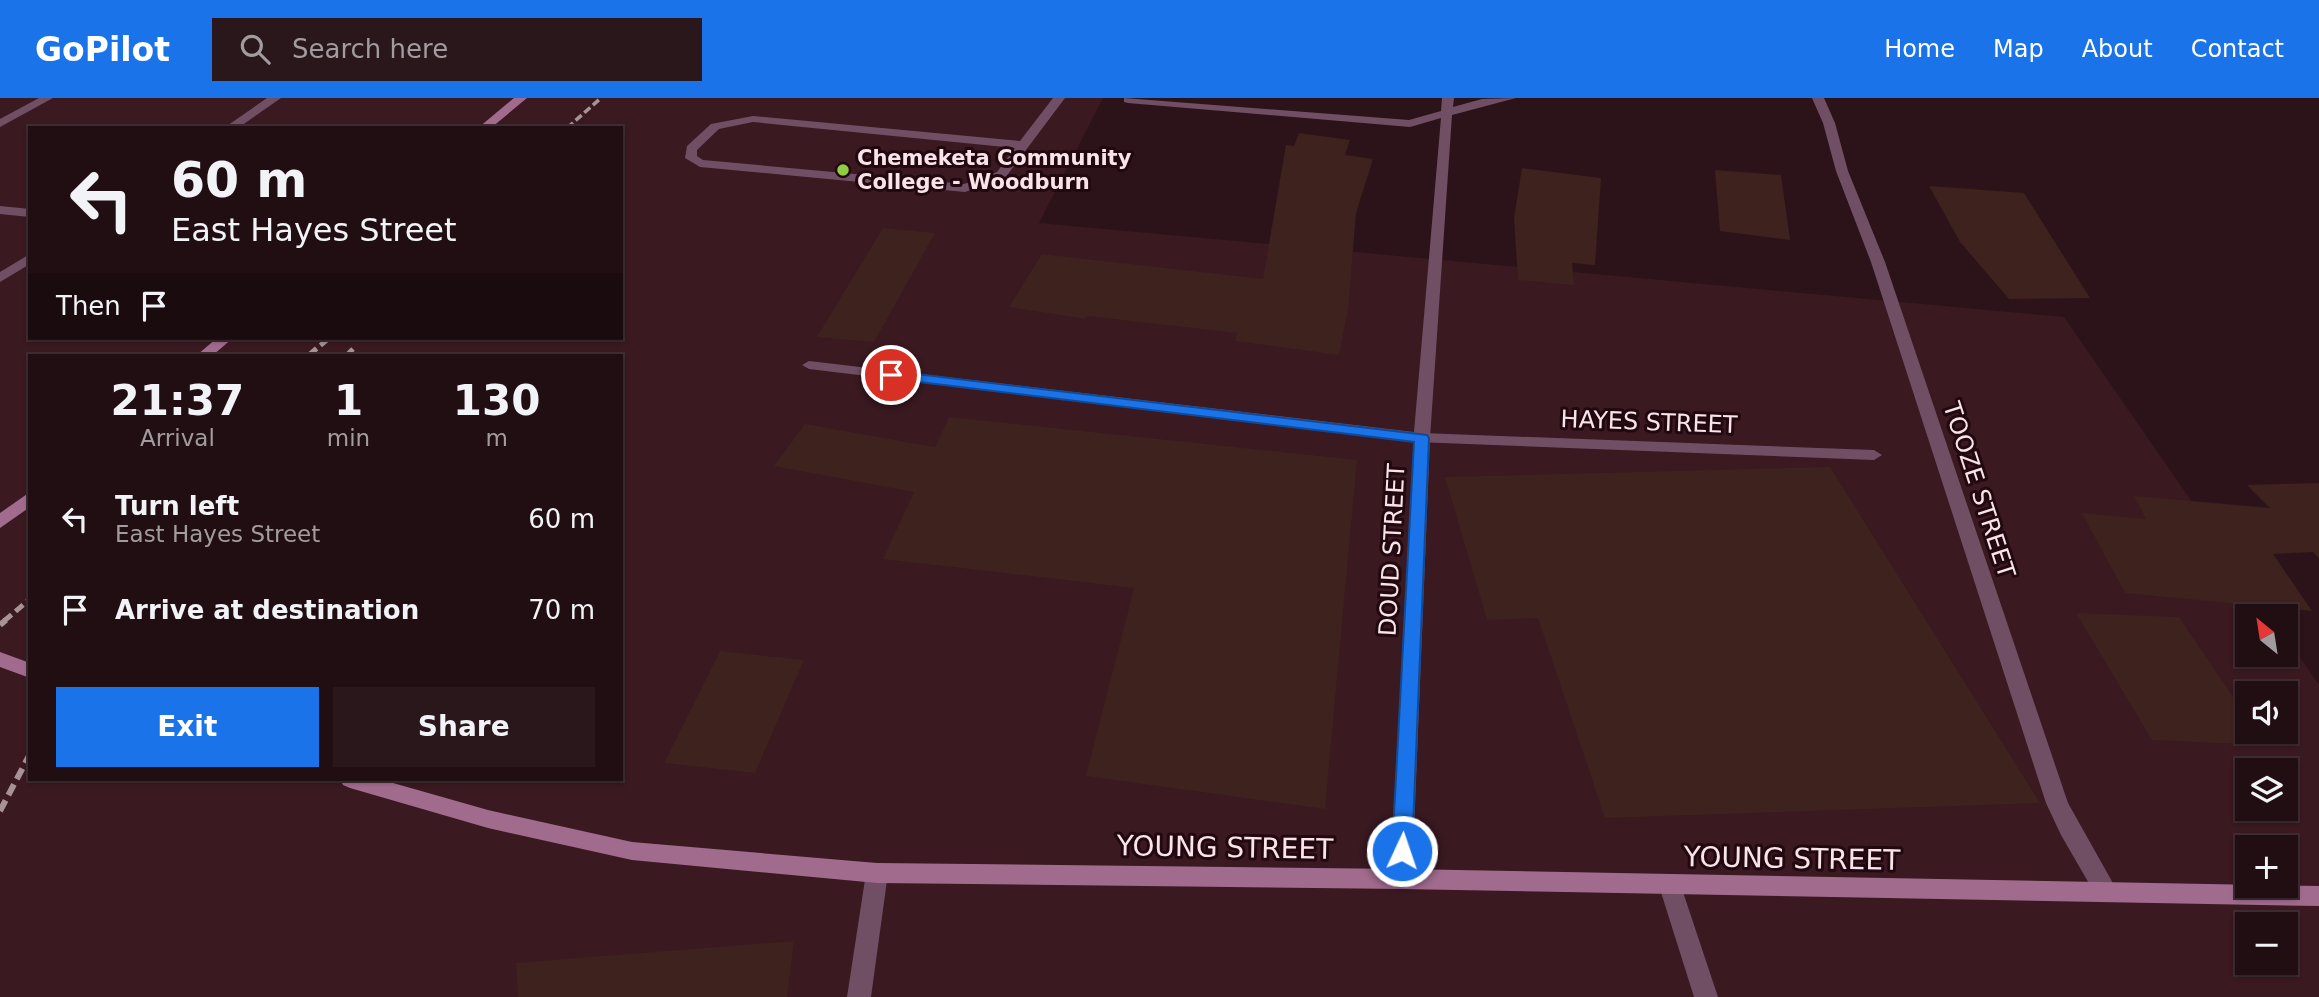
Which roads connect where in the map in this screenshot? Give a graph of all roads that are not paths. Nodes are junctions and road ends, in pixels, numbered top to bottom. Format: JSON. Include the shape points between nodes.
{"nodes":[{"id":1,"x":47,"y":98,"type":"edge"},
{"id":2,"x":275,"y":98,"type":"edge"},
{"id":3,"x":521,"y":98,"type":"edge"},
{"id":4,"x":1059,"y":98,"type":"edge"},
{"id":5,"x":1510,"y":98,"type":"edge"},
{"id":6,"x":1818,"y":98,"type":"edge"},
{"id":7,"x":1128,"y":100,"type":"dead end"},
{"id":8,"x":1447,"y":106,"type":"edge"},
{"id":9,"x":0,"y":124,"type":"edge"},
{"id":10,"x":233,"y":126,"type":"edge"},
{"id":11,"x":486,"y":126,"type":"edge"},
{"id":12,"x":1023,"y":145,"type":"junction"},
{"id":13,"x":0,"y":210,"type":"edge"},
{"id":14,"x":28,"y":214,"type":"edge"},
{"id":15,"x":28,"y":259,"type":"edge"},
{"id":16,"x":0,"y":278,"type":"edge"},
{"id":17,"x":223,"y":340,"type":"edge"},
{"id":18,"x":205,"y":354,"type":"edge"},
{"id":19,"x":809,"y":365,"type":"dead end"},
{"id":20,"x":1422,"y":438,"type":"junction"},
{"id":21,"x":1874,"y":455,"type":"dead end"},
{"id":22,"x":28,"y":500,"type":"edge"},
{"id":23,"x":0,"y":522,"type":"edge"},
{"id":24,"x":0,"y":659,"type":"edge"},
{"id":25,"x":28,"y":670,"type":"edge"},
{"id":26,"x":357,"y":781,"type":"edge"},
{"id":27,"x":877,"y":873,"type":"junction"},
{"id":28,"x":1401,"y":879,"type":"junction"},
{"id":29,"x":1670,"y":886,"type":"junction"},
{"id":30,"x":2106,"y":892,"type":"junction"},
{"id":31,"x":2319,"y":896,"type":"edge"},
{"id":32,"x":859,"y":997,"type":"edge"},
{"id":33,"x":1706,"y":997,"type":"edge"}],
"edges":[{"from":1,"to":9,"type":"street"},
{"from":2,"to":10,"type":"street"},
{"from":3,"to":11,"type":"main road"},
{"from":4,"to":12,"type":"street"},
{"from":5,"to":8,"type":"street"},
{"from":6,"to":30,"type":"street","name":"TOOZE STREET","via":[[1878,262],[2057,803]]},
{"from":7,"to":8,"type":"street","via":[[1410,124]]},
{"from":8,"to":20,"type":"street","name":"DOUD STREET"},
{"from":12,"to":12,"type":"street","via":[[1001,176],[965,188],[700,163],[691,158],[691,149],[715,126],[753,119]]},
{"from":13,"to":14,"type":"street"},
{"from":15,"to":16,"type":"street"},
{"from":17,"to":18,"type":"main road"},
{"from":19,"to":20,"type":"street","name":"HAYES STREET"},
{"from":20,"to":21,"type":"street","name":"HAYES STREET"},
{"from":20,"to":28,"type":"street","name":"DOUD STREET"},
{"from":22,"to":23,"type":"main road"},
{"from":24,"to":25,"type":"main road"},
{"from":26,"to":27,"type":"main road","name":"YOUNG STREET","via":[[488,819],[632,851]]},
{"from":27,"to":28,"type":"main road","name":"YOUNG STREET"},
{"from":27,"to":32,"type":"street"},
{"from":28,"to":29,"type":"main road","name":"YOUNG STREET"},
{"from":29,"to":30,"type":"main road","name":"YOUNG STREET"},
{"from":29,"to":33,"type":"street"},
{"from":30,"to":31,"type":"main road","name":"YOUNG STREET"}]}
